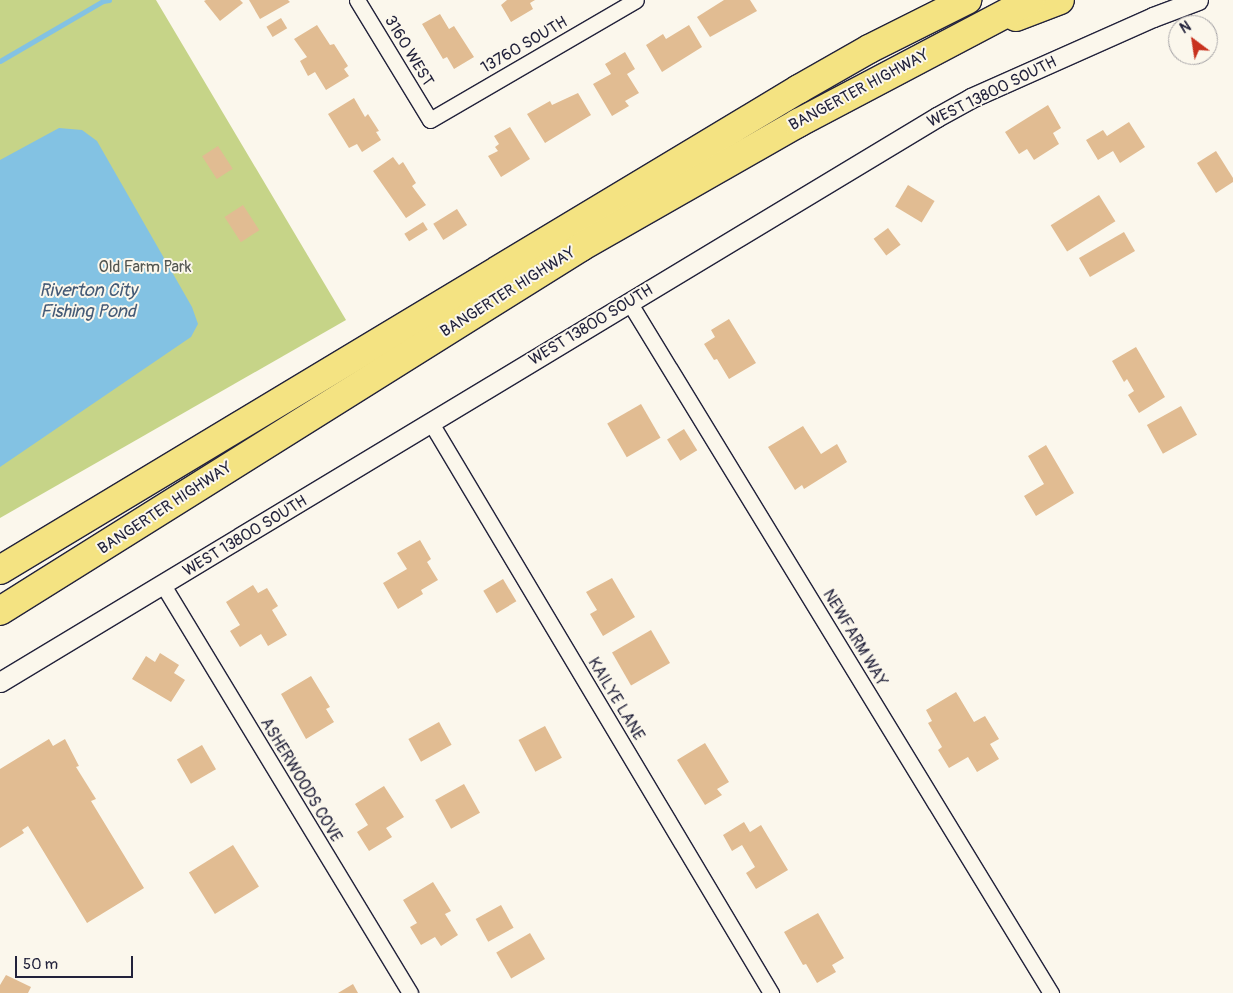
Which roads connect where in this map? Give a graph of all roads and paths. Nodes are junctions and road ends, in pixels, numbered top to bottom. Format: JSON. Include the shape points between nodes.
{"nodes":[{"id":1,"x":357,"y":0,"type":"edge"},
{"id":2,"x":636,"y":0,"type":"edge"},
{"id":3,"x":942,"y":0,"type":"edge"},
{"id":4,"x":967,"y":0,"type":"edge"},
{"id":5,"x":1031,"y":0,"type":"edge"},
{"id":6,"x":1060,"y":0,"type":"edge"},
{"id":7,"x":1198,"y":0,"type":"edge"},
{"id":8,"x":888,"y":74,"type":"junction"},
{"id":9,"x":799,"y":89,"type":"junction"},
{"id":10,"x":430,"y":120,"type":"joint"},
{"id":11,"x":629,"y":302,"type":"junction"},
{"id":12,"x":431,"y":423,"type":"junction"},
{"id":13,"x":0,"y":570,"type":"edge"},
{"id":14,"x":163,"y":585,"type":"junction"},
{"id":15,"x":0,"y":611,"type":"edge"},
{"id":16,"x":0,"y":682,"type":"edge"},
{"id":17,"x":410,"y":993,"type":"edge"},
{"id":18,"x":771,"y":993,"type":"edge"},
{"id":19,"x":1051,"y":993,"type":"edge"}],
"edges":[{"from":1,"to":10,"type":"street","name":"3160 WEST"},
{"from":2,"to":10,"type":"street","name":"13760 SOUTH"},
{"from":3,"to":9,"type":"highway","via":[[865,44]]},
{"from":4,"to":9,"type":"highway","name":"BANGERTER HIGHWAY","via":[[869,49]]},
{"from":5,"to":8,"type":"highway","name":"BANGERTER HIGHWAY"},
{"from":6,"to":8,"type":"highway"},
{"from":7,"to":11,"type":"street","name":"WEST 13800 SOUTH","via":[[998,86],[936,117]]},
{"from":8,"to":15,"type":"highway","name":"BANGERTER HIGHWAY","via":[[581,247]]},
{"from":9,"to":13,"type":"highway","name":"BANGERTER HIGHWAY"},
{"from":11,"to":12,"type":"street","name":"WEST 13800 SOUTH"},
{"from":11,"to":19,"type":"street","name":"NEWFARM WAY"},
{"from":12,"to":14,"type":"street","name":"WEST 13800 SOUTH"},
{"from":12,"to":18,"type":"street","name":"KAILYE LANE"},
{"from":14,"to":16,"type":"street","name":"WEST 13800 SOUTH"},
{"from":14,"to":17,"type":"street","name":"ASHERWOODS COVE"}]}
